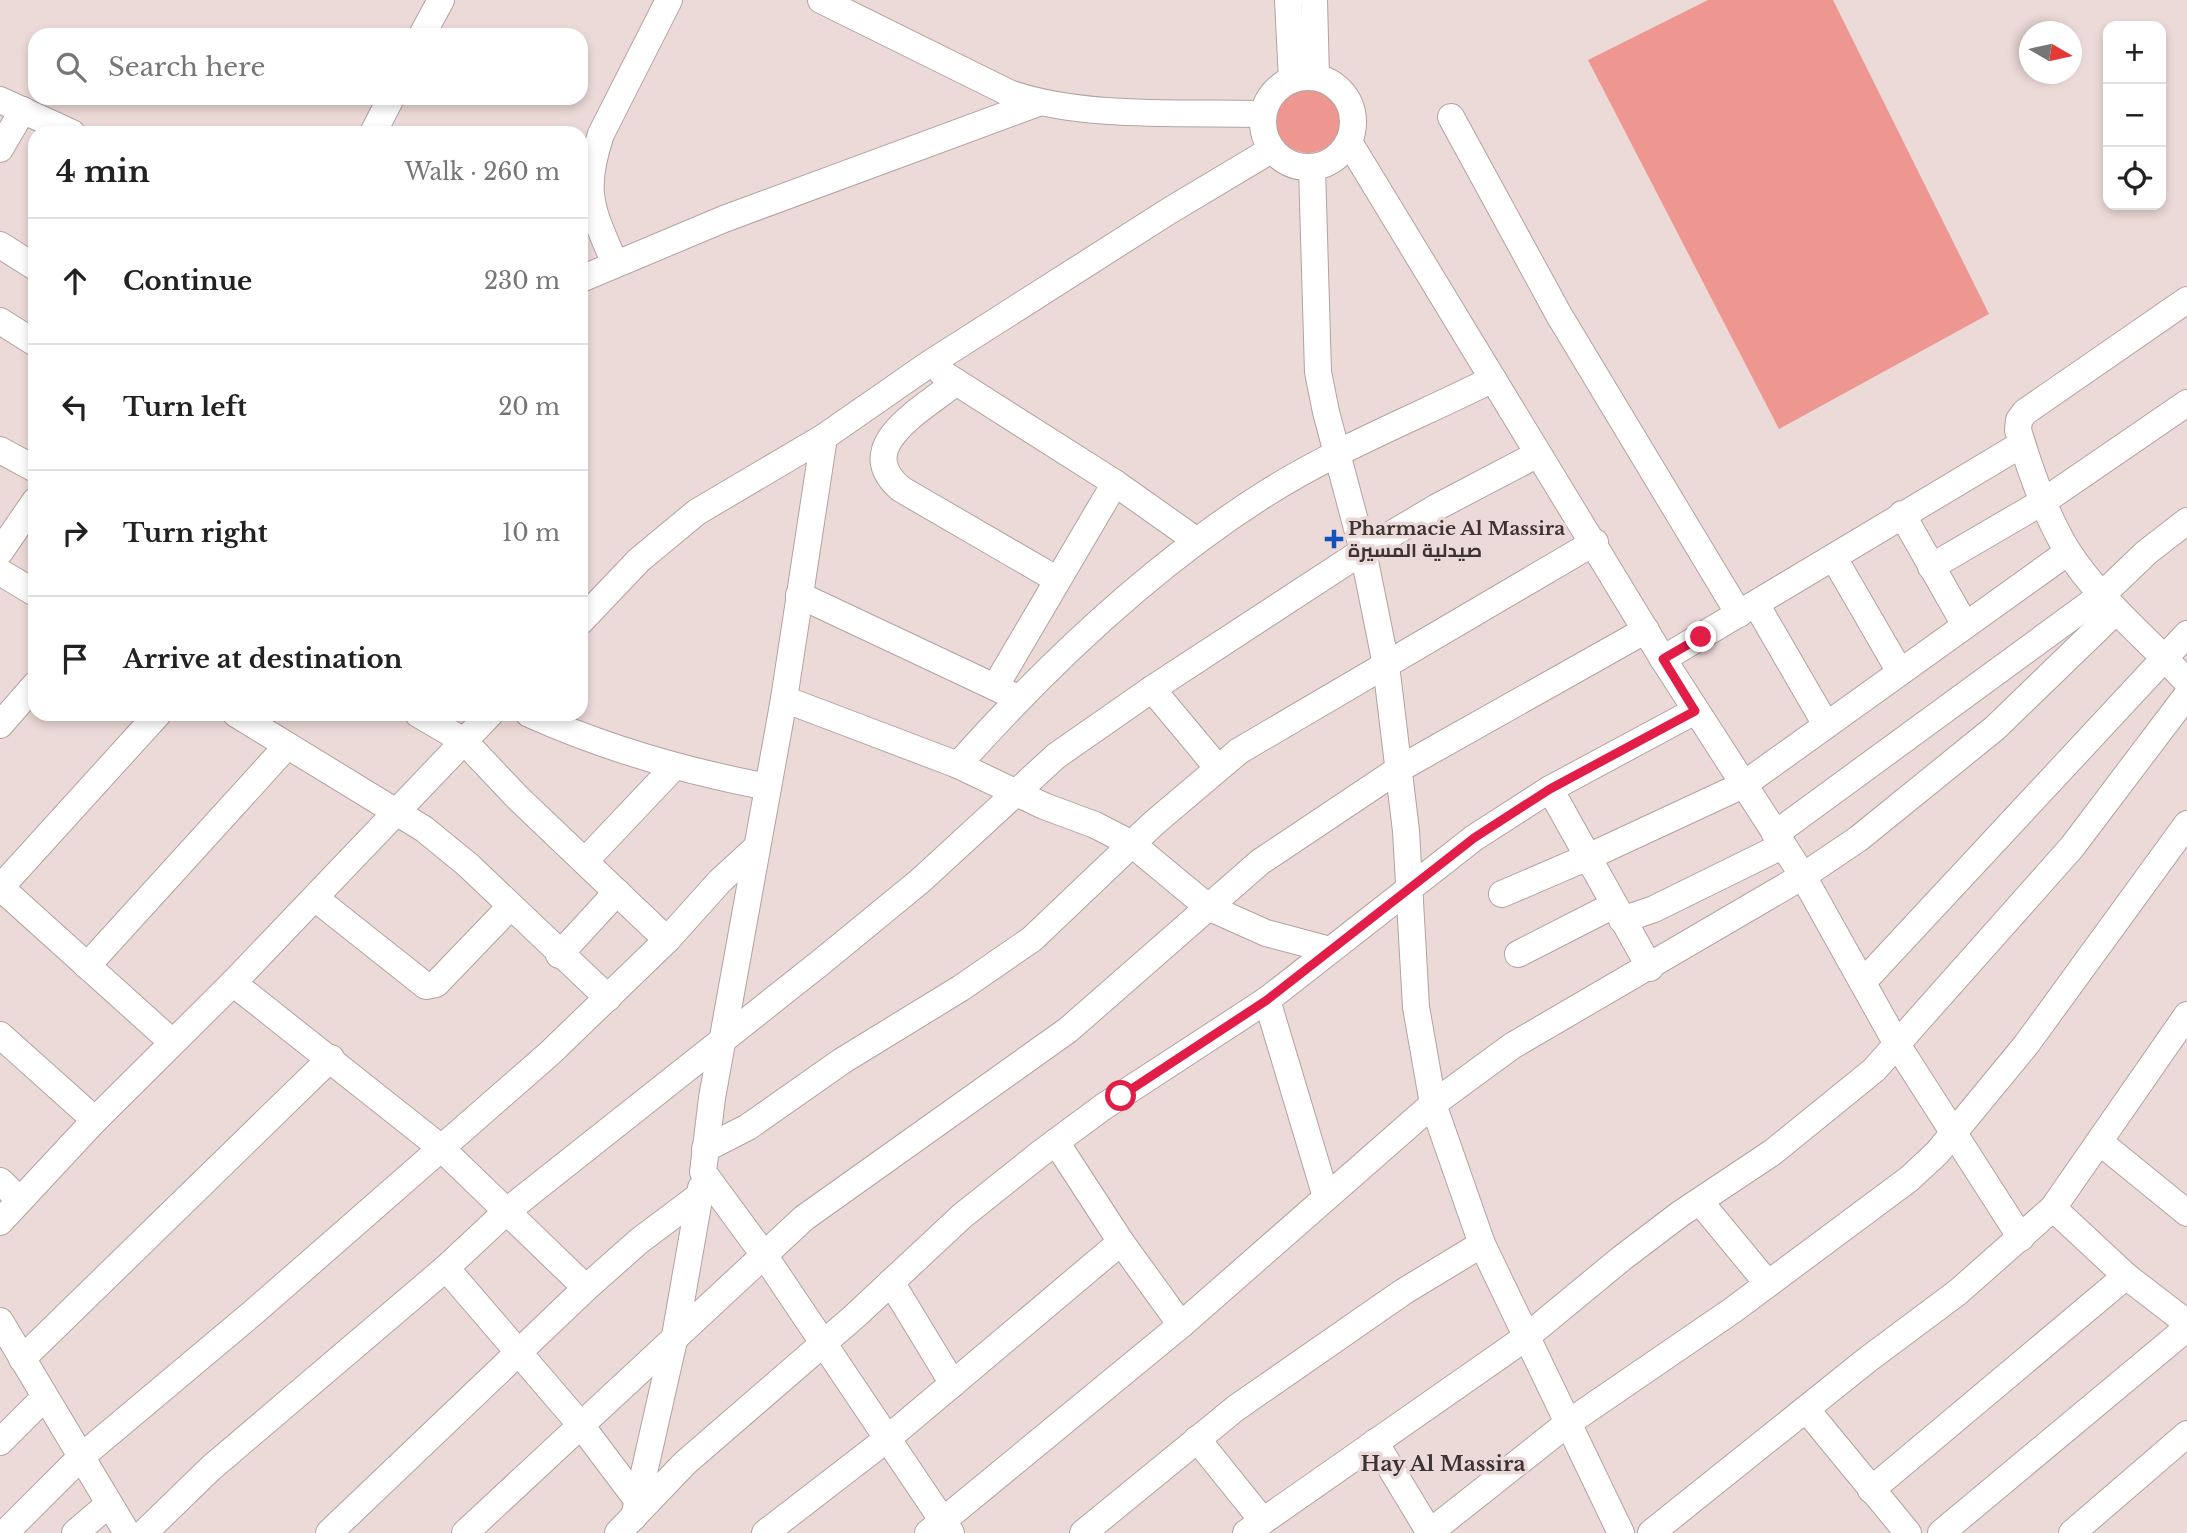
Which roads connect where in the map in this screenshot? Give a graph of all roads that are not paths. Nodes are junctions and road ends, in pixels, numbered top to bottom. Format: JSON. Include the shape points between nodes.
{"nodes":[{"id":1,"x":441,"y":0,"type":"edge"},
{"id":2,"x":669,"y":0,"type":"edge"},
{"id":3,"x":821,"y":0,"type":"edge"},
{"id":4,"x":1288,"y":0,"type":"edge"},
{"id":5,"x":1314,"y":0,"type":"edge"},
{"id":6,"x":426,"y":28,"type":"edge"},
{"id":7,"x":1304,"y":78,"type":"junction"},
{"id":8,"x":1038,"y":103,"type":"junction"},
{"id":9,"x":12,"y":105,"type":"edge"},
{"id":10,"x":387,"y":105,"type":"edge"},
{"id":11,"x":1263,"y":114,"type":"junction"},
{"id":12,"x":1451,"y":117,"type":"dead end"},
{"id":13,"x":57,"y":126,"type":"edge"},
{"id":14,"x":377,"y":126,"type":"edge"},
{"id":15,"x":1349,"y":142,"type":"junction"},
{"id":16,"x":0,"y":149,"type":"edge"},
{"id":17,"x":1271,"y":150,"type":"junction"},
{"id":18,"x":1312,"y":168,"type":"junction"},
{"id":19,"x":0,"y":245,"type":"edge"},
{"id":20,"x":28,"y":263,"type":"edge"},
{"id":21,"x":615,"y":264,"type":"junction"},
{"id":22,"x":588,"y":276,"type":"edge"},
{"id":23,"x":2187,"y":300,"type":"edge"},
{"id":24,"x":0,"y":321,"type":"edge"},
{"id":25,"x":28,"y":339,"type":"edge"},
{"id":26,"x":929,"y":364,"type":"junction"},
{"id":27,"x":1493,"y":379,"type":"junction"},
{"id":28,"x":956,"y":382,"type":"junction"},
{"id":29,"x":2187,"y":403,"type":"edge"},
{"id":30,"x":824,"y":437,"type":"junction"},
{"id":31,"x":2022,"y":444,"type":"junction"},
{"id":32,"x":0,"y":450,"type":"edge"},
{"id":33,"x":1338,"y":454,"type":"junction"},
{"id":34,"x":1538,"y":454,"type":"junction"},
{"id":35,"x":28,"y":465,"type":"edge"},
{"id":36,"x":1115,"y":483,"type":"junction"},
{"id":37,"x":2044,"y":501,"type":"junction"},
{"id":38,"x":28,"y":511,"type":"edge"},
{"id":39,"x":1902,"y":514,"type":"junction"},
{"id":40,"x":2187,"y":521,"type":"edge"},
{"id":41,"x":1197,"y":541,"type":"junction"},
{"id":42,"x":1595,"y":542,"type":"junction"},
{"id":43,"x":1363,"y":551,"type":"junction"},
{"id":44,"x":0,"y":552,"type":"edge"},
{"id":45,"x":2068,"y":552,"type":"junction"},
{"id":46,"x":1833,"y":558,"type":"junction"},
{"id":47,"x":1931,"y":567,"type":"junction"},
{"id":48,"x":0,"y":572,"type":"edge"},
{"id":49,"x":1056,"y":579,"type":"junction"},
{"id":50,"x":28,"y":589,"type":"edge"},
{"id":51,"x":800,"y":595,"type":"junction"},
{"id":52,"x":2110,"y":603,"type":"junction"},
{"id":53,"x":1747,"y":609,"type":"junction"},
{"id":54,"x":588,"y":614,"type":"edge"},
{"id":55,"x":1965,"y":625,"type":"junction"},
{"id":56,"x":1646,"y":630,"type":"junction"},
{"id":57,"x":2187,"y":634,"type":"edge"},
{"id":58,"x":1663,"y":659,"type":"junction"},
{"id":59,"x":2166,"y":659,"type":"junction"},
{"id":60,"x":1386,"y":665,"type":"junction"},
{"id":61,"x":1900,"y":672,"type":"junction"},
{"id":62,"x":2187,"y":682,"type":"edge"},
{"id":63,"x":1152,"y":689,"type":"junction"},
{"id":64,"x":1007,"y":692,"type":"junction"},
{"id":65,"x":28,"y":693,"type":"edge"},
{"id":66,"x":2187,"y":695,"type":"edge"},
{"id":67,"x":784,"y":699,"type":"junction"},
{"id":68,"x":1695,"y":711,"type":"junction"},
{"id":69,"x":152,"y":721,"type":"edge"},
{"id":70,"x":247,"y":721,"type":"edge"},
{"id":71,"x":430,"y":721,"type":"edge"},
{"id":72,"x":483,"y":721,"type":"edge"},
{"id":73,"x":544,"y":721,"type":"edge"},
{"id":74,"x":1825,"y":723,"type":"junction"},
{"id":75,"x":0,"y":725,"type":"edge"},
{"id":76,"x":464,"y":741,"type":"junction"},
{"id":77,"x":286,"y":746,"type":"junction"},
{"id":78,"x":958,"y":765,"type":"junction"},
{"id":79,"x":1217,"y":767,"type":"junction"},
{"id":80,"x":673,"y":768,"type":"junction"},
{"id":81,"x":1399,"y":769,"type":"junction"},
{"id":82,"x":1743,"y":785,"type":"junction"},
{"id":83,"x":768,"y":786,"type":"junction"},
{"id":84,"x":1550,"y":789,"type":"junction"},
{"id":85,"x":1016,"y":792,"type":"junction"},
{"id":86,"x":399,"y":811,"type":"junction"},
{"id":87,"x":2187,"y":824,"type":"edge"},
{"id":88,"x":1778,"y":840,"type":"junction"},
{"id":89,"x":1132,"y":844,"type":"junction"},
{"id":90,"x":757,"y":847,"type":"junction"},
{"id":91,"x":1588,"y":857,"type":"junction"},
{"id":92,"x":585,"y":861,"type":"junction"},
{"id":93,"x":1803,"y":876,"type":"junction"},
{"id":94,"x":1409,"y":887,"type":"junction"},
{"id":95,"x":0,"y":888,"type":"edge"},
{"id":96,"x":617,"y":892,"type":"junction"},
{"id":97,"x":1502,"y":894,"type":"dead end"},
{"id":98,"x":315,"y":898,"type":"junction"},
{"id":99,"x":510,"y":907,"type":"junction"},
{"id":100,"x":1208,"y":907,"type":"junction"},
{"id":101,"x":1618,"y":913,"type":"junction"},
{"id":102,"x":667,"y":940,"type":"junction"},
{"id":103,"x":1330,"y":950,"type":"junction"},
{"id":104,"x":1518,"y":954,"type":"dead end"},
{"id":105,"x":559,"y":955,"type":"junction"},
{"id":106,"x":87,"y":966,"type":"junction"},
{"id":107,"x":1650,"y":968,"type":"junction"},
{"id":108,"x":1864,"y":981,"type":"junction"},
{"id":109,"x":233,"y":983,"type":"junction"},
{"id":110,"x":608,"y":998,"type":"junction"},
{"id":111,"x":1267,"y":1000,"type":"junction"},
{"id":112,"x":2187,"y":1015,"type":"edge"},
{"id":113,"x":0,"y":1035,"type":"edge"},
{"id":114,"x":724,"y":1037,"type":"junction"},
{"id":115,"x":172,"y":1042,"type":"junction"},
{"id":116,"x":1898,"y":1046,"type":"junction"},
{"id":117,"x":331,"y":1058,"type":"junction"},
{"id":118,"x":1433,"y":1104,"type":"junction"},
{"id":119,"x":95,"y":1120,"type":"junction"},
{"id":120,"x":1954,"y":1133,"type":"junction"},
{"id":121,"x":1056,"y":1142,"type":"junction"},
{"id":122,"x":2101,"y":1143,"type":"junction"},
{"id":123,"x":440,"y":1147,"type":"junction"},
{"id":124,"x":703,"y":1173,"type":"junction"},
{"id":125,"x":0,"y":1181,"type":"edge"},
{"id":126,"x":1326,"y":1197,"type":"junction"},
{"id":127,"x":20,"y":1200,"type":"junction"},
{"id":128,"x":1701,"y":1203,"type":"junction"},
{"id":129,"x":2053,"y":1208,"type":"junction"},
{"id":130,"x":507,"y":1211,"type":"junction"},
{"id":131,"x":2187,"y":1213,"type":"edge"},
{"id":132,"x":0,"y":1222,"type":"edge"},
{"id":133,"x":2021,"y":1238,"type":"junction"},
{"id":134,"x":1121,"y":1242,"type":"junction"},
{"id":135,"x":1482,"y":1244,"type":"junction"},
{"id":136,"x":765,"y":1255,"type":"junction"},
{"id":137,"x":446,"y":1268,"type":"junction"},
{"id":138,"x":2126,"y":1276,"type":"junction"},
{"id":139,"x":891,"y":1282,"type":"junction"},
{"id":140,"x":1768,"y":1284,"type":"junction"},
{"id":141,"x":586,"y":1289,"type":"junction"},
{"id":142,"x":0,"y":1321,"type":"edge"},
{"id":143,"x":1181,"y":1325,"type":"junction"},
{"id":144,"x":2187,"y":1325,"type":"edge"},
{"id":145,"x":675,"y":1336,"type":"junction"},
{"id":146,"x":1525,"y":1338,"type":"junction"},
{"id":147,"x":824,"y":1343,"type":"junction"},
{"id":148,"x":519,"y":1353,"type":"junction"},
{"id":149,"x":22,"y":1359,"type":"junction"},
{"id":150,"x":953,"y":1384,"type":"junction"},
{"id":151,"x":44,"y":1398,"type":"junction"},
{"id":152,"x":1806,"y":1409,"type":"junction"},
{"id":153,"x":1568,"y":1423,"type":"junction"},
{"id":154,"x":580,"y":1424,"type":"junction"},
{"id":155,"x":2187,"y":1434,"type":"edge"},
{"id":156,"x":887,"y":1439,"type":"junction"},
{"id":157,"x":1197,"y":1439,"type":"junction"},
{"id":158,"x":0,"y":1442,"type":"edge"},
{"id":159,"x":1375,"y":1442,"type":"junction"},
{"id":160,"x":81,"y":1457,"type":"junction"},
{"id":161,"x":1871,"y":1490,"type":"junction"},
{"id":162,"x":109,"y":1504,"type":"junction"},
{"id":163,"x":630,"y":1522,"type":"edge"},
{"id":164,"x":1254,"y":1527,"type":"edge"},
{"id":165,"x":941,"y":1529,"type":"edge"},
{"id":166,"x":5,"y":1533,"type":"edge"},
{"id":167,"x":75,"y":1533,"type":"edge"},
{"id":168,"x":127,"y":1533,"type":"edge"},
{"id":169,"x":144,"y":1533,"type":"edge"},
{"id":170,"x":329,"y":1533,"type":"edge"},
{"id":171,"x":465,"y":1533,"type":"edge"},
{"id":172,"x":765,"y":1533,"type":"edge"},
{"id":173,"x":1083,"y":1533,"type":"edge"},
{"id":174,"x":1430,"y":1533,"type":"edge"},
{"id":175,"x":1621,"y":1533,"type":"edge"},
{"id":176,"x":1651,"y":1533,"type":"edge"},
{"id":177,"x":1908,"y":1533,"type":"edge"},
{"id":178,"x":1941,"y":1533,"type":"edge"},
{"id":179,"x":2072,"y":1533,"type":"edge"}],
"edges":[{"from":1,"to":6,"type":"street"},
{"from":2,"to":21,"type":"street","via":[[593,157],[591,206]]},
{"from":3,"to":8,"type":"street"},
{"from":4,"to":7,"type":"street"},
{"from":5,"to":7,"type":"street"},
{"from":7,"to":11,"type":"street","via":[[1279,88]]},
{"from":7,"to":15,"type":"street","via":[[1341,90],[1353,115]]},
{"from":8,"to":11,"type":"street","via":[[1088,109]]},
{"from":8,"to":21,"type":"street"},
{"from":9,"to":13,"type":"street"},
{"from":9,"to":16,"type":"street"},
{"from":10,"to":14,"type":"street"},
{"from":11,"to":17,"type":"street"},
{"from":12,"to":53,"type":"street","via":[[1559,315]]},
{"from":15,"to":18,"type":"street","via":[[1328,164]]},
{"from":15,"to":27,"type":"street"},
{"from":17,"to":18,"type":"street","via":[[1285,162]]},
{"from":17,"to":26,"type":"street"},
{"from":18,"to":33,"type":"street","via":[[1318,372]]},
{"from":19,"to":20,"type":"street"},
{"from":21,"to":22,"type":"street"},
{"from":23,"to":31,"type":"street","via":[[2025,412],[2018,430]]},
{"from":24,"to":25,"type":"street"},
{"from":26,"to":28,"type":"street"},
{"from":26,"to":30,"type":"street"},
{"from":27,"to":33,"type":"street"},
{"from":27,"to":34,"type":"street"},
{"from":28,"to":36,"type":"street"},
{"from":28,"to":49,"type":"street","via":[[888,437],[881,455],[883,471],[901,489]]},
{"from":29,"to":37,"type":"street"},
{"from":30,"to":51,"type":"street"},
{"from":30,"to":54,"type":"street","via":[[666,535]]},
{"from":31,"to":37,"type":"street"},
{"from":31,"to":39,"type":"street"},
{"from":32,"to":35,"type":"street"},
{"from":33,"to":41,"type":"street","via":[[1266,494]]},
{"from":33,"to":43,"type":"street"},
{"from":34,"to":42,"type":"street"},
{"from":34,"to":43,"type":"street"},
{"from":36,"to":41,"type":"street"},
{"from":36,"to":49,"type":"street"},
{"from":37,"to":45,"type":"street"},
{"from":37,"to":47,"type":"street"},
{"from":38,"to":44,"type":"street"},
{"from":39,"to":46,"type":"street"},
{"from":39,"to":47,"type":"street"},
{"from":40,"to":52,"type":"street","via":[[2147,552]]},
{"from":41,"to":64,"type":"street"},
{"from":42,"to":56,"type":"street"},
{"from":42,"to":60,"type":"street"},
{"from":43,"to":60,"type":"street"},
{"from":43,"to":63,"type":"street"},
{"from":45,"to":52,"type":"street"},
{"from":45,"to":55,"type":"street"},
{"from":46,"to":53,"type":"street"},
{"from":46,"to":61,"type":"street"},
{"from":47,"to":55,"type":"street"},
{"from":48,"to":50,"type":"street"},
{"from":49,"to":64,"type":"street"},
{"from":51,"to":64,"type":"street"},
{"from":51,"to":67,"type":"street"},
{"from":52,"to":59,"type":"street"},
{"from":52,"to":88,"type":"street"},
{"from":52,"to":93,"type":"street","via":[[1995,728],[1858,839]]},
{"from":53,"to":58,"type":"street"},
{"from":53,"to":74,"type":"street"},
{"from":55,"to":61,"type":"street"},
{"from":56,"to":58,"type":"street"},
{"from":56,"to":81,"type":"street"},
{"from":57,"to":59,"type":"street"},
{"from":58,"to":68,"type":"street"},
{"from":59,"to":62,"type":"street"},
{"from":59,"to":108,"type":"street"},
{"from":60,"to":79,"type":"street"},
{"from":60,"to":81,"type":"street"},
{"from":61,"to":74,"type":"street"},
{"from":63,"to":79,"type":"street"},
{"from":63,"to":85,"type":"street","via":[[1056,756]]},
{"from":64,"to":78,"type":"street"},
{"from":65,"to":75,"type":"street"},
{"from":66,"to":116,"type":"street","via":[[2072,846]]},
{"from":67,"to":78,"type":"street"},
{"from":67,"to":83,"type":"street"},
{"from":68,"to":82,"type":"street"},
{"from":68,"to":84,"type":"street"},
{"from":69,"to":95,"type":"street"},
{"from":70,"to":77,"type":"street"},
{"from":71,"to":76,"type":"street"},
{"from":72,"to":76,"type":"street"},
{"from":73,"to":80,"type":"street","via":[[583,739]]},
{"from":74,"to":82,"type":"street"},
{"from":76,"to":86,"type":"street"},
{"from":76,"to":92,"type":"street"},
{"from":77,"to":86,"type":"street"},
{"from":77,"to":106,"type":"street"},
{"from":78,"to":85,"type":"street"},
{"from":79,"to":89,"type":"street"},
{"from":80,"to":83,"type":"street"},
{"from":80,"to":92,"type":"street"},
{"from":81,"to":94,"type":"street"},
{"from":81,"to":100,"type":"street","via":[[1260,862]]},
{"from":82,"to":88,"type":"street"},
{"from":82,"to":91,"type":"street"},
{"from":83,"to":90,"type":"street"},
{"from":84,"to":91,"type":"street"},
{"from":84,"to":94,"type":"street"},
{"from":85,"to":89,"type":"street"},
{"from":85,"to":114,"type":"street","via":[[920,881]]},
{"from":86,"to":98,"type":"street"},
{"from":86,"to":99,"type":"street","via":[[468,865]]},
{"from":87,"to":120,"type":"street","via":[[2026,1045]]},
{"from":88,"to":93,"type":"street"},
{"from":88,"to":101,"type":"street","via":[[1654,909]]},
{"from":89,"to":100,"type":"street"},
{"from":89,"to":124,"type":"street","via":[[1032,939],[748,1127]]},
{"from":90,"to":102,"type":"street"},
{"from":90,"to":114,"type":"street"},
{"from":91,"to":97,"type":"street"},
{"from":91,"to":101,"type":"street"},
{"from":92,"to":96,"type":"street"},
{"from":93,"to":107,"type":"street"},
{"from":93,"to":108,"type":"street"},
{"from":94,"to":103,"type":"street"},
{"from":94,"to":118,"type":"street","via":[[1416,1007]]},
{"from":95,"to":106,"type":"street"},
{"from":96,"to":102,"type":"street"},
{"from":96,"to":105,"type":"street"},
{"from":98,"to":99,"type":"street","via":[[426,986],[436,984]]},
{"from":98,"to":109,"type":"street"},
{"from":99,"to":105,"type":"street"},
{"from":100,"to":103,"type":"street","via":[[1266,933]]},
{"from":100,"to":136,"type":"street","via":[[1068,1030],[847,1185]]},
{"from":101,"to":104,"type":"street"},
{"from":101,"to":107,"type":"street"},
{"from":102,"to":110,"type":"street"},
{"from":103,"to":111,"type":"street"},
{"from":105,"to":110,"type":"street"},
{"from":106,"to":115,"type":"street"},
{"from":107,"to":118,"type":"street","via":[[1513,1046]]},
{"from":108,"to":116,"type":"street"},
{"from":109,"to":115,"type":"street"},
{"from":109,"to":117,"type":"street"},
{"from":110,"to":123,"type":"street"},
{"from":111,"to":121,"type":"street"},
{"from":111,"to":126,"type":"street"},
{"from":112,"to":122,"type":"street"},
{"from":113,"to":119,"type":"street"},
{"from":114,"to":124,"type":"street"},
{"from":114,"to":130,"type":"street"},
{"from":115,"to":119,"type":"street"},
{"from":116,"to":120,"type":"street"},
{"from":116,"to":128,"type":"street","via":[[1805,1127]]},
{"from":117,"to":123,"type":"street"},
{"from":117,"to":149,"type":"street"},
{"from":118,"to":126,"type":"street"},
{"from":118,"to":135,"type":"street"},
{"from":119,"to":127,"type":"street"},
{"from":120,"to":133,"type":"street"},
{"from":120,"to":140,"type":"street","via":[[1909,1179]]},
{"from":121,"to":134,"type":"street"},
{"from":121,"to":139,"type":"street","via":[[962,1216]]},
{"from":122,"to":129,"type":"street"},
{"from":122,"to":131,"type":"street"},
{"from":123,"to":130,"type":"street"},
{"from":123,"to":160,"type":"street","via":[[265,1303]]},
{"from":124,"to":136,"type":"street"},
{"from":124,"to":141,"type":"street"},
{"from":124,"to":145,"type":"street"},
{"from":125,"to":127,"type":"street"},
{"from":126,"to":143,"type":"street"},
{"from":127,"to":132,"type":"street"},
{"from":128,"to":140,"type":"street"},
{"from":128,"to":146,"type":"street","via":[[1622,1258]]},
{"from":129,"to":133,"type":"street"},
{"from":129,"to":138,"type":"street"},
{"from":130,"to":137,"type":"street"},
{"from":130,"to":141,"type":"street"},
{"from":133,"to":152,"type":"street"},
{"from":134,"to":143,"type":"street"},
{"from":134,"to":150,"type":"street"},
{"from":135,"to":146,"type":"street"},
{"from":135,"to":157,"type":"street","via":[[1323,1346]]},
{"from":136,"to":145,"type":"street"},
{"from":136,"to":147,"type":"street"},
{"from":137,"to":148,"type":"street"},
{"from":137,"to":169,"type":"street","via":[[211,1468]]},
{"from":138,"to":144,"type":"street"},
{"from":138,"to":161,"type":"street"},
{"from":139,"to":147,"type":"street"},
{"from":139,"to":150,"type":"street"},
{"from":140,"to":153,"type":"street"},
{"from":141,"to":148,"type":"street"},
{"from":142,"to":149,"type":"street"},
{"from":143,"to":165,"type":"street"},
{"from":144,"to":178,"type":"street"},
{"from":145,"to":154,"type":"street"},
{"from":145,"to":163,"type":"street"},
{"from":146,"to":153,"type":"street"},
{"from":146,"to":159,"type":"street"},
{"from":147,"to":156,"type":"street"},
{"from":147,"to":163,"type":"street","via":[[685,1463]]},
{"from":148,"to":154,"type":"street"},
{"from":148,"to":170,"type":"street"},
{"from":149,"to":151,"type":"street"},
{"from":150,"to":156,"type":"street"},
{"from":151,"to":158,"type":"street"},
{"from":151,"to":160,"type":"street"},
{"from":152,"to":161,"type":"street"},
{"from":152,"to":176,"type":"street"},
{"from":153,"to":174,"type":"street"},
{"from":153,"to":175,"type":"street"},
{"from":154,"to":163,"type":"street"},
{"from":154,"to":171,"type":"street"},
{"from":155,"to":179,"type":"street"},
{"from":156,"to":165,"type":"street"},
{"from":156,"to":172,"type":"street"},
{"from":157,"to":164,"type":"street"},
{"from":157,"to":173,"type":"street"},
{"from":159,"to":164,"type":"street"},
{"from":159,"to":174,"type":"street"},
{"from":160,"to":162,"type":"street"},
{"from":160,"to":166,"type":"street"},
{"from":161,"to":177,"type":"street"},
{"from":162,"to":167,"type":"street"},
{"from":162,"to":168,"type":"street"}]}
